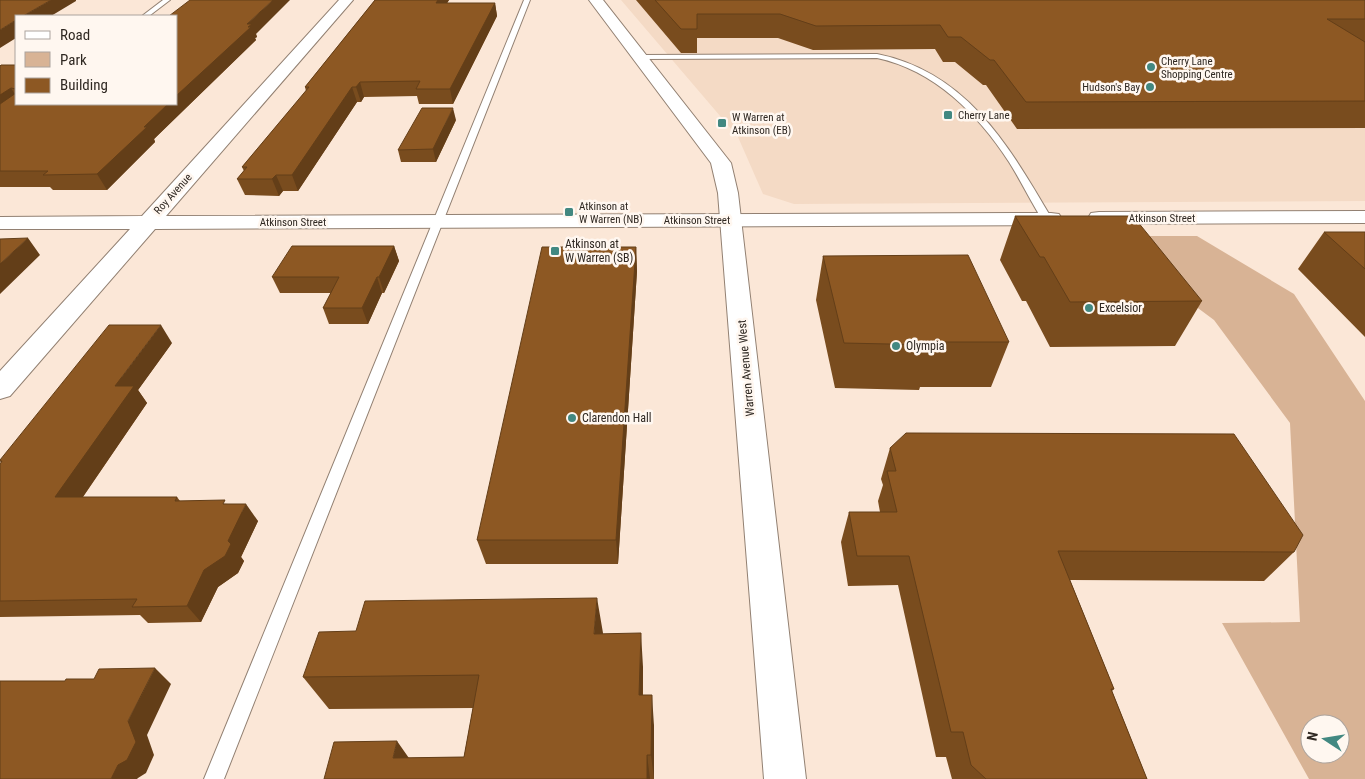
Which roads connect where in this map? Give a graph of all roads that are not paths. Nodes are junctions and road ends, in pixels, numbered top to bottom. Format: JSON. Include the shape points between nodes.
{"nodes":[{"id":1,"x":167,"y":0,"type":"edge"},
{"id":2,"x":346,"y":0,"type":"edge"},
{"id":3,"x":527,"y":0,"type":"edge"},
{"id":4,"x":596,"y":0,"type":"edge"},
{"id":5,"x":146,"y":15,"type":"edge"},
{"id":6,"x":640,"y":57,"type":"junction"},
{"id":7,"x":1365,"y":217,"type":"edge"},
{"id":8,"x":1063,"y":219,"type":"junction"},
{"id":9,"x":732,"y":220,"type":"junction"},
{"id":10,"x":437,"y":221,"type":"junction"},
{"id":11,"x":0,"y":223,"type":"edge"},
{"id":12,"x":148,"y":223,"type":"junction"},
{"id":13,"x":0,"y":389,"type":"edge"},
{"id":14,"x":214,"y":779,"type":"edge"},
{"id":15,"x":785,"y":779,"type":"edge"}],
"edges":[{"from":1,"to":5,"type":"lane"},
{"from":2,"to":12,"type":"street","name":"Roy Avenue"},
{"from":3,"to":10,"type":"lane"},
{"from":4,"to":6,"type":"street","name":"Warren Avenue West"},
{"from":6,"to":8,"type":"lane","via":[[877,56],[910,64],[966,104]]},
{"from":6,"to":9,"type":"street","name":"Warren Avenue West","via":[[721,163]]},
{"from":7,"to":8,"type":"street","name":"Atkinson Street"},
{"from":8,"to":9,"type":"street","name":"Atkinson Street"},
{"from":9,"to":10,"type":"street","name":"Atkinson Street"},
{"from":9,"to":15,"type":"street","name":"Warren Avenue West"},
{"from":10,"to":12,"type":"street","name":"Atkinson Street"},
{"from":10,"to":14,"type":"lane"},
{"from":11,"to":12,"type":"street","name":"Atkinson Street"},
{"from":12,"to":13,"type":"street","name":"Roy Avenue"}]}
